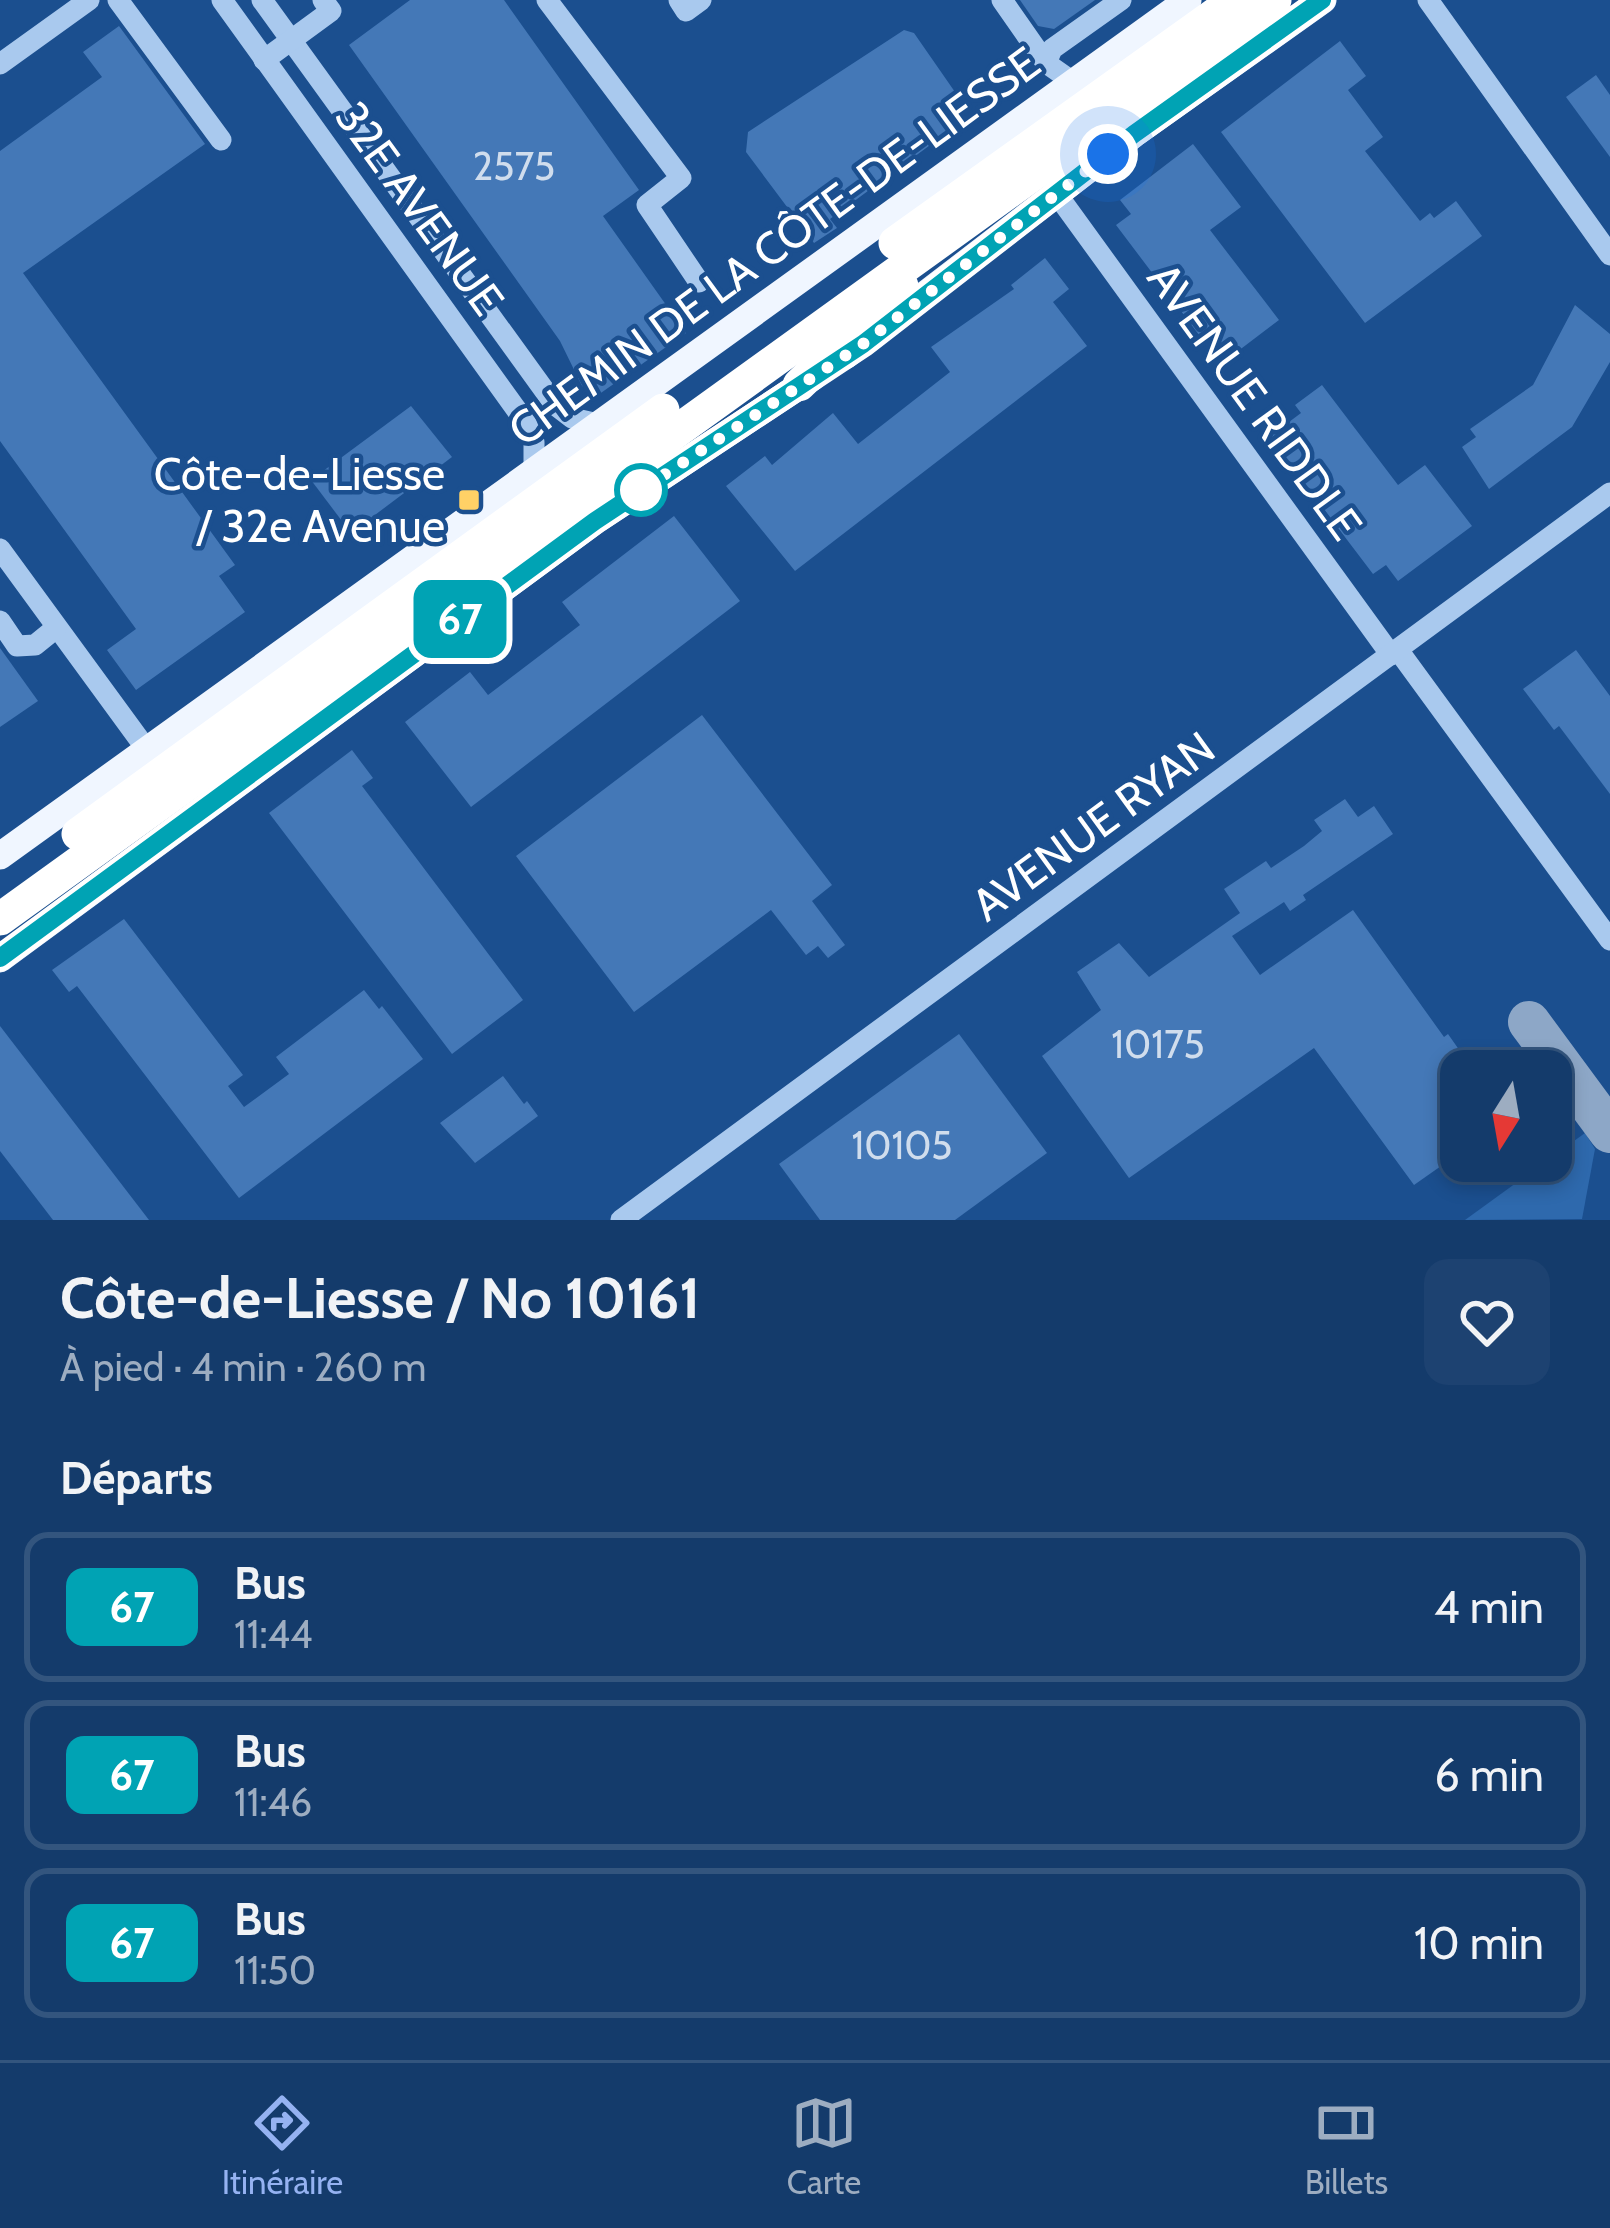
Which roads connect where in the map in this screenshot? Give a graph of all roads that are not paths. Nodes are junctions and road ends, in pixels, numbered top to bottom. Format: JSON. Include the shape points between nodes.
{"nodes":[{"id":1,"x":88,"y":0,"type":"edge"},
{"id":2,"x":118,"y":0,"type":"edge"},
{"id":3,"x":222,"y":0,"type":"edge"},
{"id":4,"x":262,"y":0,"type":"edge"},
{"id":5,"x":548,"y":0,"type":"edge"},
{"id":6,"x":679,"y":0,"type":"edge"},
{"id":7,"x":700,"y":0,"type":"edge"},
{"id":8,"x":1002,"y":0,"type":"edge"},
{"id":9,"x":1121,"y":0,"type":"edge"},
{"id":10,"x":1235,"y":0,"type":"edge"},
{"id":11,"x":1275,"y":0,"type":"edge"},
{"id":12,"x":1322,"y":0,"type":"edge"},
{"id":13,"x":1428,"y":0,"type":"edge"},
{"id":14,"x":1176,"y":3,"type":"edge"},
{"id":15,"x":334,"y":4,"type":"edge"},
{"id":16,"x":291,"y":40,"type":"junction"},
{"id":17,"x":264,"y":60,"type":"junction"},
{"id":18,"x":1046,"y":63,"type":"junction"},
{"id":19,"x":0,"y":64,"type":"edge"},
{"id":20,"x":310,"y":65,"type":"junction"},
{"id":21,"x":1073,"y":82,"type":"junction"},
{"id":22,"x":283,"y":86,"type":"junction"},
{"id":23,"x":221,"y":140,"type":"dead end"},
{"id":24,"x":1056,"y":193,"type":"junction"},
{"id":25,"x":977,"y":212,"type":"junction"},
{"id":26,"x":1610,"y":255,"type":"edge"},
{"id":27,"x":699,"y":282,"type":"dead end"},
{"id":28,"x":799,"y":385,"type":"junction"},
{"id":29,"x":598,"y":424,"type":"junction"},
{"id":30,"x":534,"y":469,"type":"junction"},
{"id":31,"x":1610,"y":493,"type":"edge"},
{"id":32,"x":0,"y":549,"type":"edge"},
{"id":33,"x":0,"y":621,"type":"edge"},
{"id":34,"x":56,"y":628,"type":"junction"},
{"id":35,"x":1394,"y":652,"type":"junction"},
{"id":36,"x":147,"y":750,"type":"junction"},
{"id":37,"x":0,"y":856,"type":"edge"},
{"id":38,"x":0,"y":891,"type":"edge"},
{"id":39,"x":0,"y":919,"type":"edge"},
{"id":40,"x":1610,"y":940,"type":"edge"},
{"id":41,"x":0,"y":958,"type":"edge"},
{"id":42,"x":621,"y":1220,"type":"edge"}],
"edges":[{"from":1,"to":19,"type":"street"},
{"from":2,"to":23,"type":"street"},
{"from":3,"to":17,"type":"street","name":"32E AVENUE"},
{"from":4,"to":16,"type":"street","name":"32E AVENUE"},
{"from":5,"to":27,"type":"street","via":[[681,178],[647,205]]},
{"from":6,"to":7,"type":"street","via":[[686,11]]},
{"from":8,"to":18,"type":"street"},
{"from":9,"to":18,"type":"street","via":[[1052,49]]},
{"from":10,"to":38,"type":"highway"},
{"from":11,"to":25,"type":"highway"},
{"from":12,"to":24,"type":"main road"},
{"from":13,"to":26,"type":"street"},
{"from":14,"to":21,"type":"main road","name":"CHEMIN DE LA CÔTE-DE-LIESSE"},
{"from":15,"to":16,"type":"street"},
{"from":16,"to":17,"type":"street"},
{"from":16,"to":20,"type":"street","name":"32E AVENUE"},
{"from":17,"to":22,"type":"street","name":"32E AVENUE"},
{"from":18,"to":21,"type":"street"},
{"from":20,"to":22,"type":"street"},
{"from":20,"to":29,"type":"street","name":"32E AVENUE","via":[[555,405]]},
{"from":21,"to":29,"type":"main road","name":"CHEMIN DE LA CÔTE-DE-LIESSE"},
{"from":22,"to":30,"type":"street","name":"32E AVENUE","via":[[526,423]]},
{"from":24,"to":28,"type":"main road"},
{"from":24,"to":35,"type":"street","name":"AVENUE RIDDLE"},
{"from":25,"to":28,"type":"highway"},
{"from":25,"to":39,"type":"highway"},
{"from":28,"to":41,"type":"main road","via":[[595,521]]},
{"from":29,"to":30,"type":"main road","name":"CHEMIN DE LA CÔTE-DE-LIESSE"},
{"from":30,"to":36,"type":"main road","name":"CHEMIN DE LA CÔTE-DE-LIESSE"},
{"from":31,"to":35,"type":"street","name":"AVENUE RYAN"},
{"from":32,"to":34,"type":"street"},
{"from":33,"to":34,"type":"street","via":[[17,646],[35,645]]},
{"from":34,"to":36,"type":"street"},
{"from":35,"to":40,"type":"street","name":"AVENUE RIDDLE"},
{"from":35,"to":42,"type":"street","name":"AVENUE RYAN"},
{"from":36,"to":37,"type":"main road","name":"CHEMIN DE LA CÔTE-DE-LIESSE"}]}
